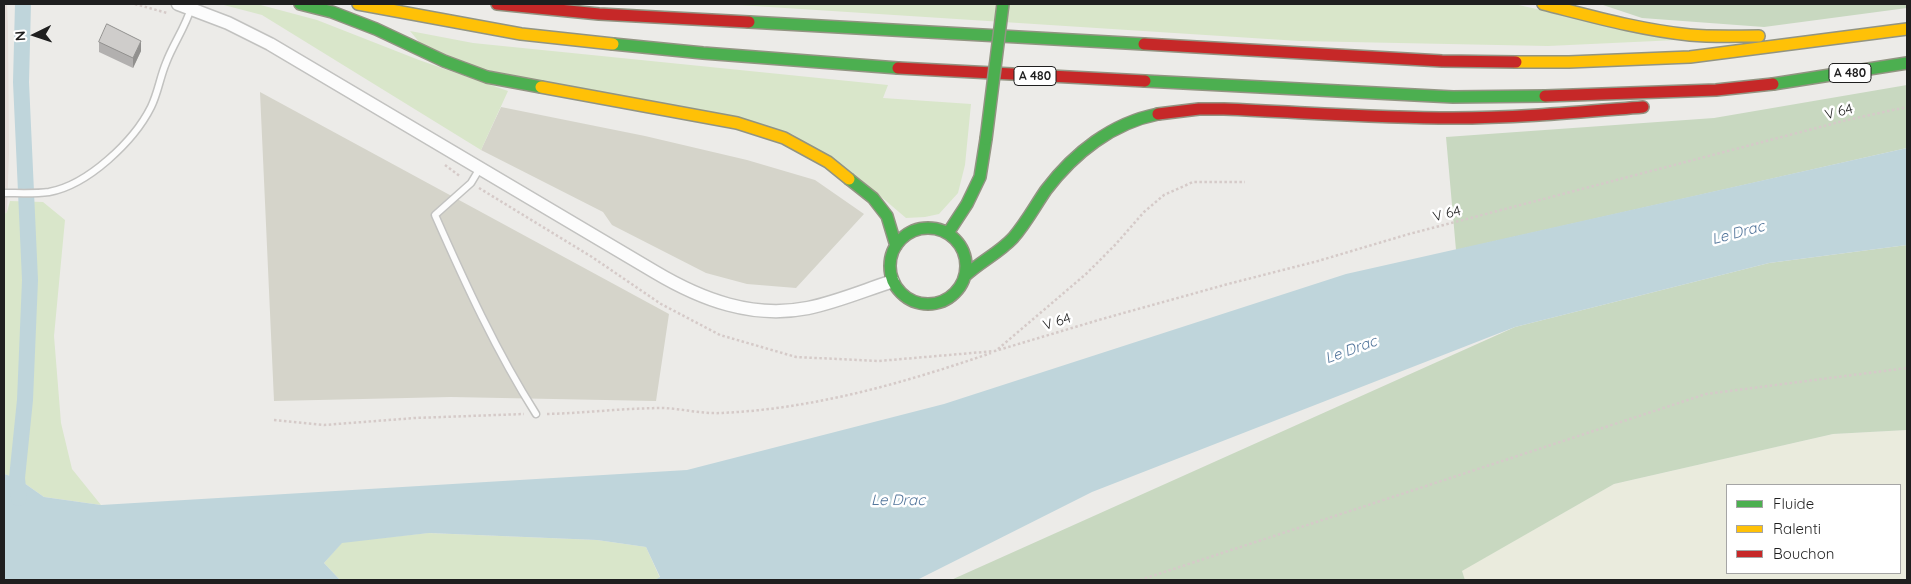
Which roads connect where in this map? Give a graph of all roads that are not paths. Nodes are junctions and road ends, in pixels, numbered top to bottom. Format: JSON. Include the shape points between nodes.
{"nodes":[{"id":1,"x":178,"y":4,"type":"edge"},
{"id":2,"x":300,"y":4,"type":"edge"},
{"id":3,"x":358,"y":4,"type":"edge"},
{"id":4,"x":497,"y":4,"type":"edge"},
{"id":5,"x":1003,"y":4,"type":"edge"},
{"id":6,"x":1543,"y":4,"type":"edge"},
{"id":7,"x":191,"y":8,"type":"junction"},
{"id":8,"x":1907,"y":29,"type":"edge"},
{"id":9,"x":1827,"y":40,"type":"junction"},
{"id":10,"x":1907,"y":62,"type":"edge"},
{"id":11,"x":1716,"y":90,"type":"junction"},
{"id":12,"x":1680,"y":104,"type":"dead end"},
{"id":13,"x":1651,"y":106,"type":"dead end"},
{"id":14,"x":480,"y":168,"type":"junction"},
{"id":15,"x":4,"y":193,"type":"edge"},
{"id":16,"x":948,"y":233,"type":"junction"},
{"id":17,"x":896,"y":246,"type":"junction"},
{"id":18,"x":965,"y":276,"type":"junction"},
{"id":19,"x":893,"y":281,"type":"junction"},
{"id":20,"x":536,"y":414,"type":"road end"}],
"edges":[{"from":1,"to":7,"type":"street"},
{"from":2,"to":17,"type":"main road","via":[[376,29],[487,77],[737,123],[784,138],[828,162],[873,198],[887,216]]},
{"from":3,"to":11,"type":"main road","number":"A 480","via":[[584,42],[919,70],[1453,97]]},
{"from":4,"to":9,"type":"main road","via":[[599,14],[1442,61],[1627,61],[1690,57]]},
{"from":5,"to":16,"type":"main road","bridge":true,"via":[[980,177]]},
{"from":6,"to":9,"type":"main road","via":[[1688,35],[1790,35]]},
{"from":7,"to":14,"type":"street","via":[[270,44]]},
{"from":7,"to":15,"type":"lane","via":[[166,62],[152,105],[138,129],[118,150],[76,184],[49,192]]},
{"from":8,"to":9,"type":"main road"},
{"from":10,"to":11,"type":"main road","number":"A 480","via":[[1793,82]]},
{"from":11,"to":12,"type":"main road"},
{"from":13,"to":18,"type":"main road","via":[[1573,113],[1438,118],[1221,109],[1179,110],[1153,115],[1105,134],[1075,156],[1045,191],[1010,241]]},
{"from":14,"to":19,"type":"street","via":[[681,287],[728,306],[770,312],[802,308]]},
{"from":14,"to":20,"type":"lane","via":[[471,183],[435,215],[474,302]]},
{"from":16,"to":17,"type":"main road","via":[[919,229],[902,238]]},
{"from":16,"to":18,"type":"main road","via":[[963,252]]},
{"from":17,"to":19,"type":"main road","via":[[890,263]]},
{"from":18,"to":19,"type":"main road","via":[[952,296],[930,304],[908,299]]}]}
